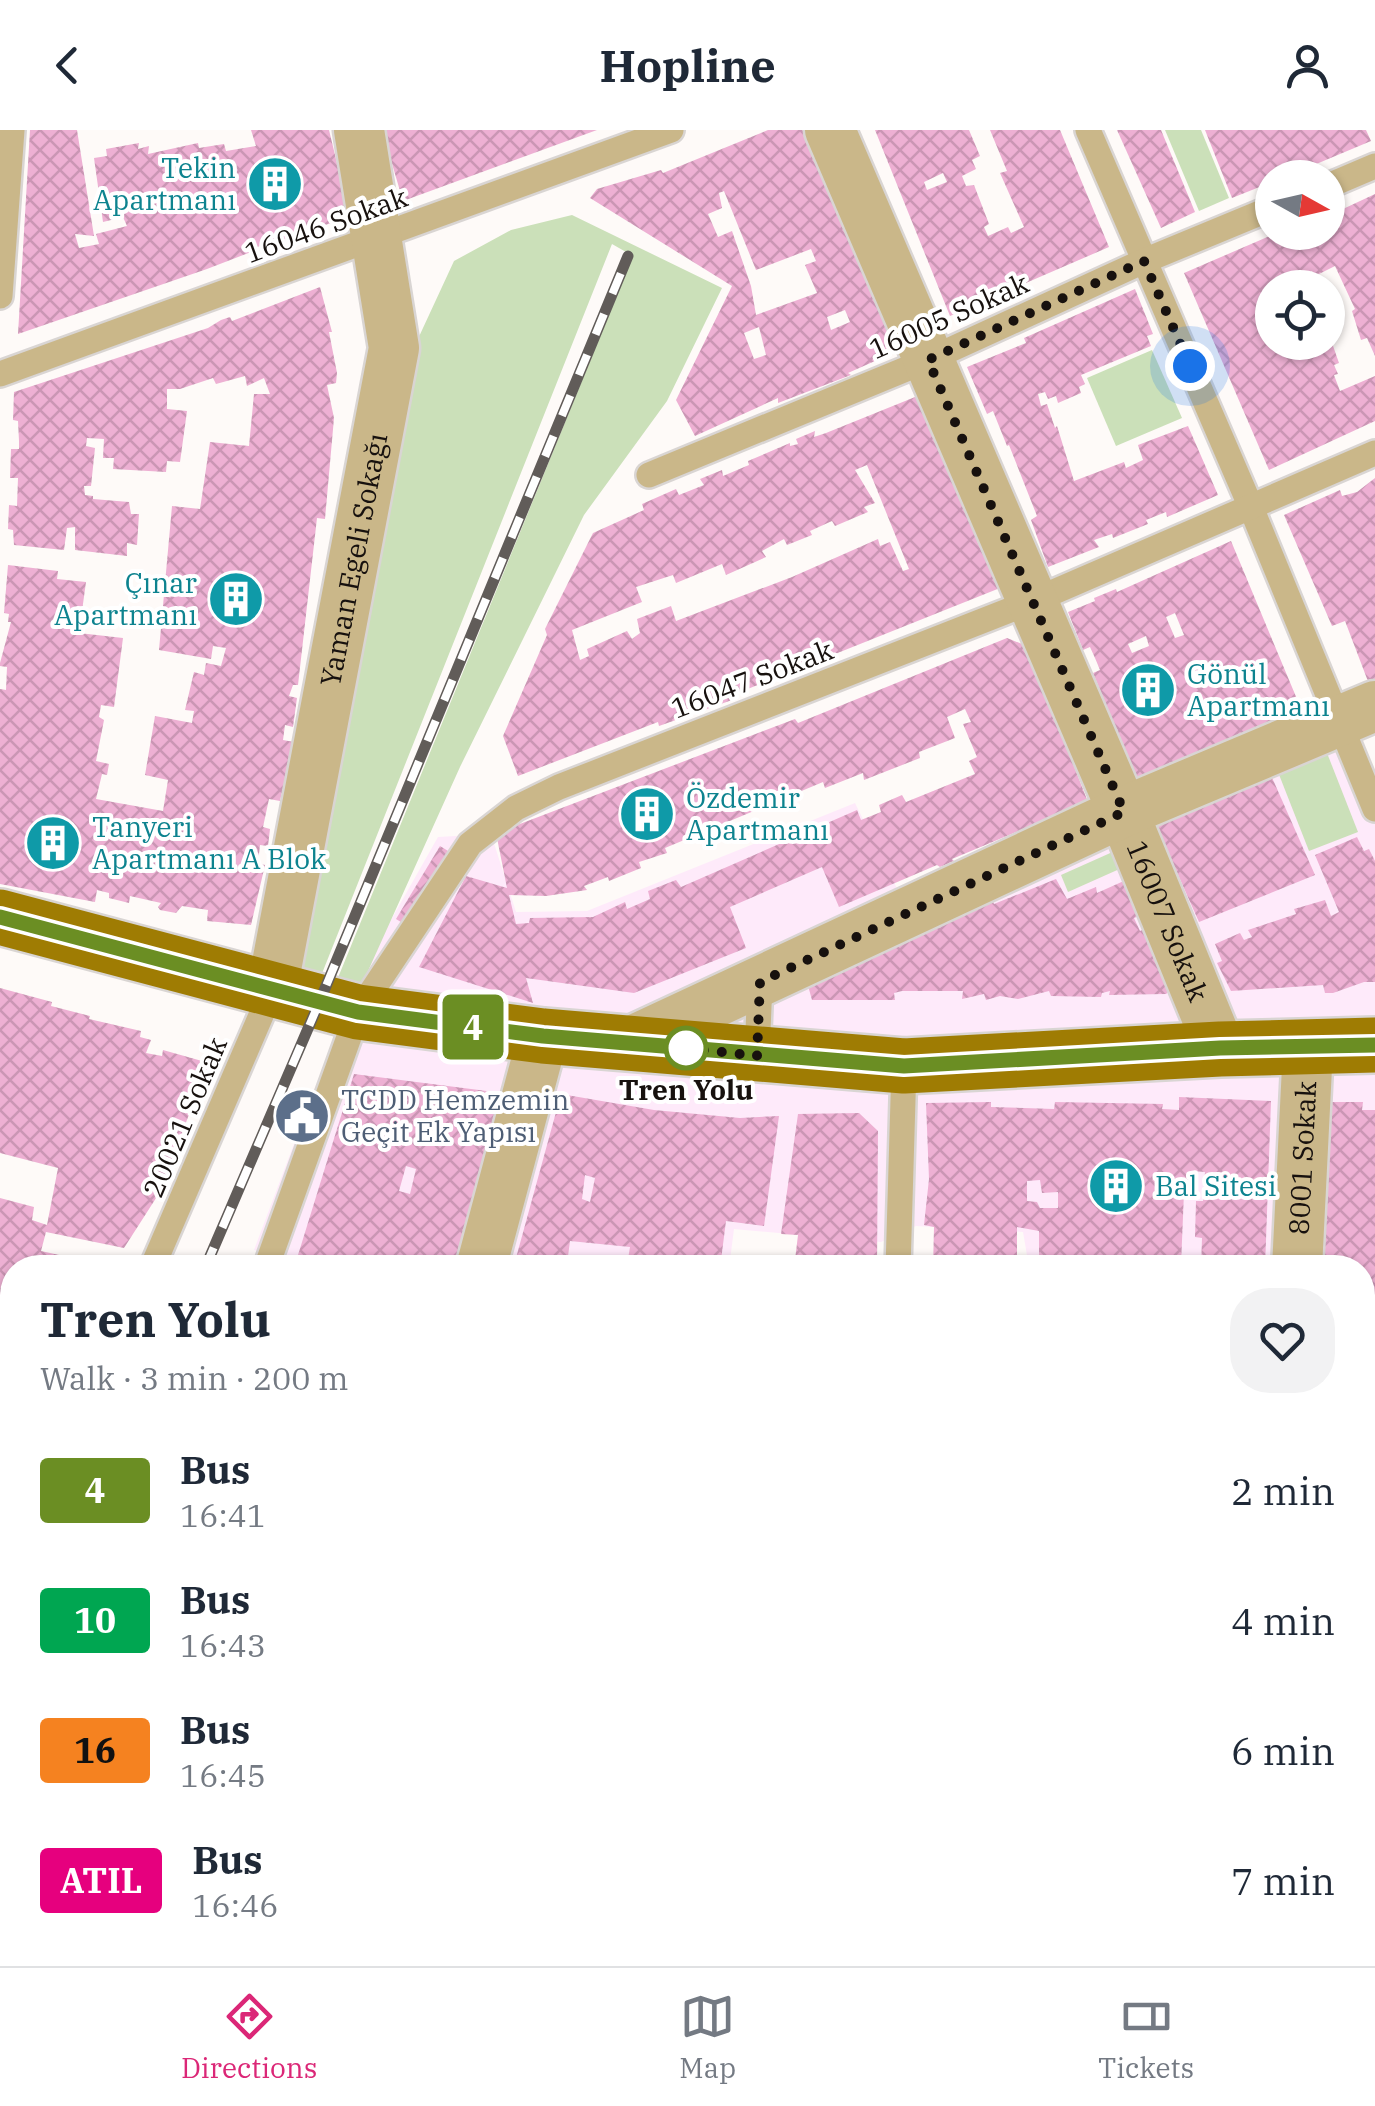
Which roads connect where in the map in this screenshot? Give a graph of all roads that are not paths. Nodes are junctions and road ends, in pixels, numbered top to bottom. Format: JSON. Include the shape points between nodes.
{"nodes":[{"id":1,"x":12,"y":130,"type":"edge"},
{"id":2,"x":359,"y":130,"type":"edge"},
{"id":3,"x":671,"y":130,"type":"edge"},
{"id":4,"x":830,"y":130,"type":"edge"},
{"id":5,"x":1088,"y":130,"type":"edge"},
{"id":6,"x":1375,"y":166,"type":"edge"},
{"id":7,"x":1345,"y":179,"type":"edge"},
{"id":8,"x":1255,"y":215,"type":"edge"},
{"id":9,"x":378,"y":239,"type":"junction"},
{"id":10,"x":1144,"y":261,"type":"junction"},
{"id":11,"x":0,"y":296,"type":"edge"},
{"id":12,"x":928,"y":360,"type":"junction"},
{"id":13,"x":0,"y":374,"type":"edge"},
{"id":14,"x":1375,"y":453,"type":"edge"},
{"id":15,"x":649,"y":475,"type":"dead end"},
{"id":16,"x":1250,"y":505,"type":"junction"},
{"id":17,"x":1032,"y":601,"type":"junction"},
{"id":18,"x":1358,"y":713,"type":"edge"},
{"id":19,"x":1375,"y":809,"type":"edge"},
{"id":20,"x":1124,"y":812,"type":"junction"},
{"id":21,"x":0,"y":917,"type":"edge"},
{"id":22,"x":760,"y":982,"type":"junction"},
{"id":23,"x":272,"y":990,"type":"junction"},
{"id":24,"x":358,"y":1012,"type":"junction"},
{"id":25,"x":543,"y":1036,"type":"junction"},
{"id":26,"x":630,"y":1042,"type":"junction"},
{"id":27,"x":1375,"y":1045,"type":"edge"},
{"id":28,"x":1308,"y":1047,"type":"junction"},
{"id":29,"x":1220,"y":1048,"type":"junction"},
{"id":30,"x":757,"y":1056,"type":"junction"},
{"id":31,"x":904,"y":1066,"type":"junction"},
{"id":32,"x":158,"y":1255,"type":"edge"},
{"id":33,"x":271,"y":1255,"type":"edge"},
{"id":34,"x":484,"y":1255,"type":"edge"},
{"id":35,"x":898,"y":1255,"type":"edge"},
{"id":36,"x":1298,"y":1255,"type":"edge"}],
"edges":[{"from":1,"to":11,"type":"lane"},
{"from":2,"to":9,"type":"street","name":"Yaman Egeli Sokağı"},
{"from":3,"to":9,"type":"lane","name":"16046 Sokak"},
{"from":4,"to":12,"type":"street","name":"16007 Sokak"},
{"from":5,"to":10,"type":"lane"},
{"from":6,"to":7,"type":"lane"},
{"from":8,"to":10,"type":"lane","name":"16005 Sokak"},
{"from":9,"to":13,"type":"lane","name":"16046 Sokak"},
{"from":9,"to":23,"type":"street","name":"Yaman Egeli Sokağı","via":[[394,348]]},
{"from":10,"to":12,"type":"lane","name":"16005 Sokak"},
{"from":10,"to":16,"type":"lane"},
{"from":12,"to":15,"type":"lane","name":"16005 Sokak"},
{"from":12,"to":17,"type":"street","name":"16007 Sokak"},
{"from":14,"to":16,"type":"lane","name":"16047 Sokak"},
{"from":16,"to":17,"type":"lane","name":"16047 Sokak"},
{"from":16,"to":18,"type":"lane"},
{"from":17,"to":20,"type":"street","name":"16007 Sokak"},
{"from":17,"to":24,"type":"lane","name":"16047 Sokak","via":[[516,808],[470,844]]},
{"from":18,"to":19,"type":"lane"},
{"from":18,"to":20,"type":"street"},
{"from":20,"to":22,"type":"street"},
{"from":20,"to":29,"type":"street","name":"16007 Sokak"},
{"from":21,"to":23,"type":"main road"},
{"from":22,"to":26,"type":"street"},
{"from":22,"to":30,"type":"lane"},
{"from":23,"to":24,"type":"main road"},
{"from":23,"to":32,"type":"lane","name":"20021 Sokak"},
{"from":24,"to":25,"type":"main road"},
{"from":24,"to":33,"type":"lane","name":"16047 Sokak"},
{"from":25,"to":26,"type":"main road"},
{"from":25,"to":34,"type":"street"},
{"from":26,"to":30,"type":"main road"},
{"from":27,"to":28,"type":"main road"},
{"from":28,"to":29,"type":"main road"},
{"from":28,"to":36,"type":"street","name":"8001 Sokak"},
{"from":29,"to":31,"type":"main road"},
{"from":30,"to":31,"type":"main road"},
{"from":31,"to":35,"type":"lane"}]}
